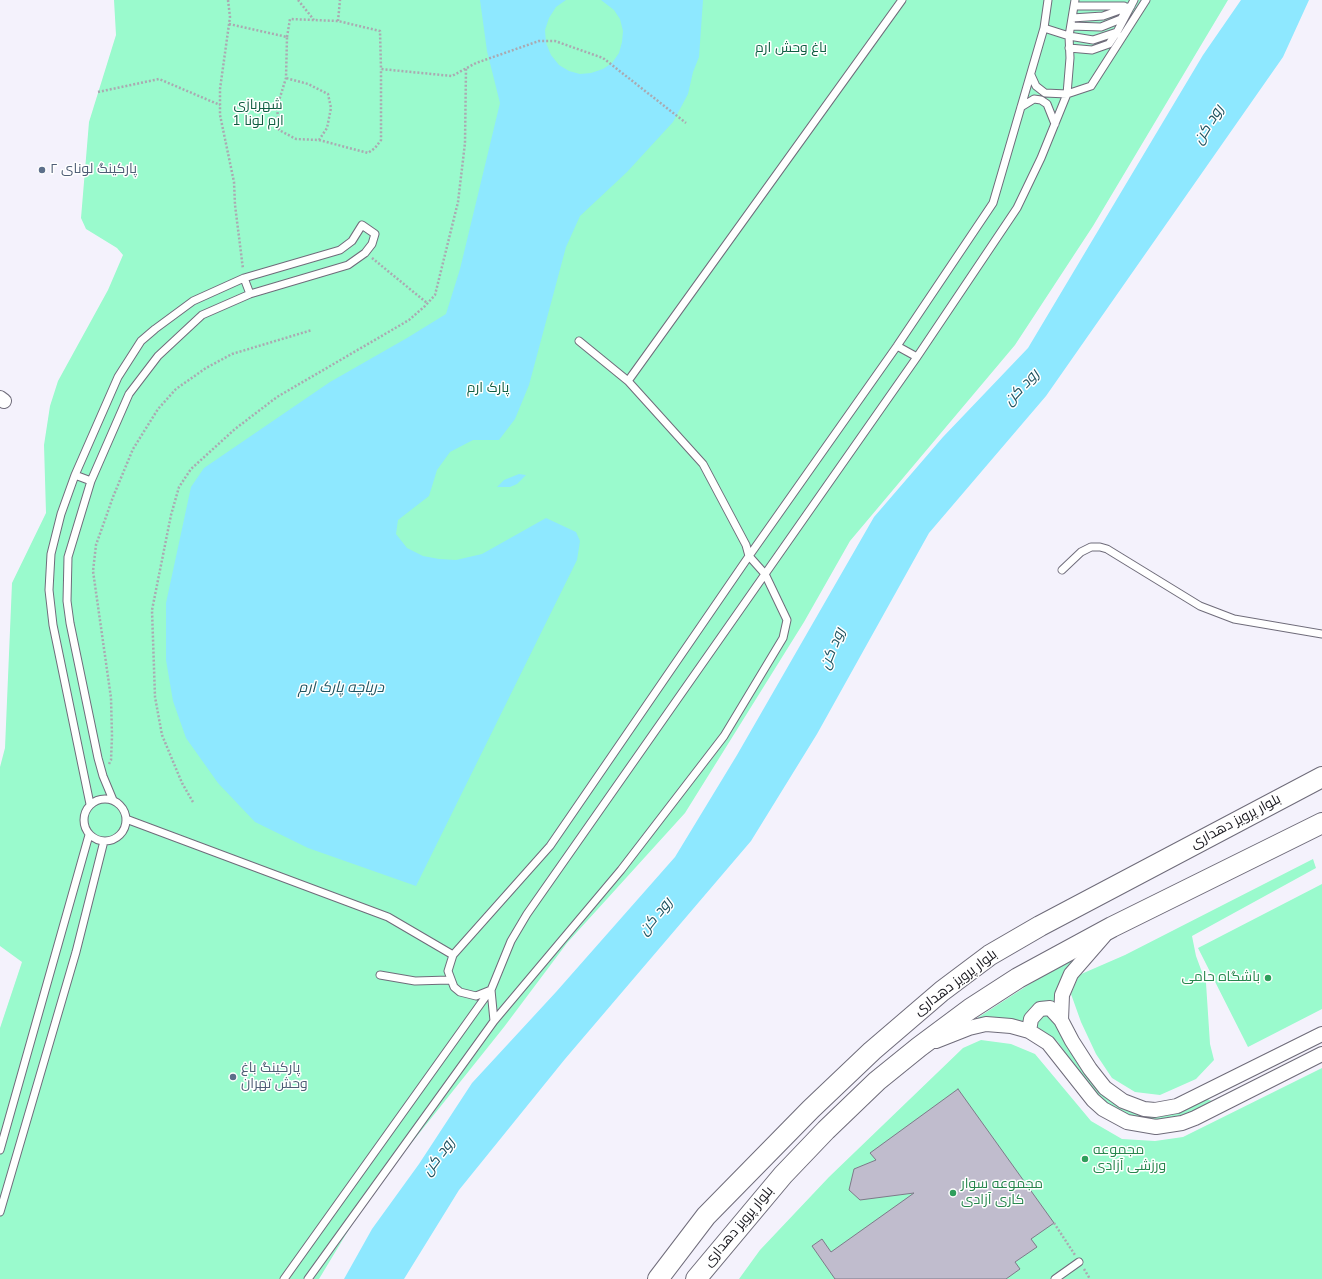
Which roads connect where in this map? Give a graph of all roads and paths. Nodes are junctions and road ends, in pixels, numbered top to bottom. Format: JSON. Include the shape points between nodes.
{"nodes":[{"id":1,"x":228,"y":0,"type":"edge"},
{"id":2,"x":298,"y":0,"type":"edge"},
{"id":3,"x":340,"y":0,"type":"edge"},
{"id":4,"x":902,"y":0,"type":"edge"},
{"id":5,"x":1048,"y":0,"type":"edge"},
{"id":6,"x":1146,"y":0,"type":"edge"},
{"id":7,"x":1075,"y":3,"type":"edge"},
{"id":8,"x":1132,"y":3,"type":"edge"},
{"id":9,"x":1072,"y":18,"type":"junction"},
{"id":10,"x":314,"y":20,"type":"junction"},
{"id":11,"x":338,"y":21,"type":"junction"},
{"id":12,"x":229,"y":24,"type":"junction"},
{"id":13,"x":1071,"y":26,"type":"junction"},
{"id":14,"x":1044,"y":28,"type":"junction"},
{"id":15,"x":1119,"y":34,"type":"junction"},
{"id":16,"x":1069,"y":36,"type":"junction"},
{"id":17,"x":287,"y":37,"type":"junction"},
{"id":18,"x":1069,"y":48,"type":"junction"},
{"id":19,"x":466,"y":68,"type":"junction"},
{"id":20,"x":381,"y":69,"type":"junction"},
{"id":21,"x":1030,"y":75,"type":"junction"},
{"id":22,"x":286,"y":78,"type":"junction"},
{"id":23,"x":98,"y":92,"type":"dead end"},
{"id":24,"x":1067,"y":94,"type":"junction"},
{"id":25,"x":220,"y":105,"type":"junction"},
{"id":26,"x":1021,"y":107,"type":"junction"},
{"id":27,"x":686,"y":123,"type":"dead end"},
{"id":28,"x":1055,"y":124,"type":"junction"},
{"id":29,"x":319,"y":140,"type":"junction"},
{"id":30,"x":365,"y":253,"type":"junction"},
{"id":31,"x":244,"y":278,"type":"junction"},
{"id":32,"x":250,"y":294,"type":"junction"},
{"id":33,"x":427,"y":304,"type":"junction"},
{"id":34,"x":312,"y":330,"type":"dead end"},
{"id":35,"x":579,"y":341,"type":"dead end"},
{"id":36,"x":897,"y":346,"type":"junction"},
{"id":37,"x":917,"y":357,"type":"junction"},
{"id":38,"x":628,"y":381,"type":"junction"},
{"id":39,"x":75,"y":475,"type":"junction"},
{"id":40,"x":91,"y":481,"type":"junction"},
{"id":41,"x":748,"y":556,"type":"junction"},
{"id":42,"x":1062,"y":570,"type":"dead end"},
{"id":43,"x":765,"y":574,"type":"junction"},
{"id":44,"x":1322,"y":634,"type":"edge"},
{"id":45,"x":103,"y":776,"type":"junction"},
{"id":46,"x":1322,"y":777,"type":"edge"},
{"id":47,"x":113,"y":800,"type":"junction"},
{"id":48,"x":193,"y":802,"type":"dead end"},
{"id":49,"x":90,"y":804,"type":"junction"},
{"id":50,"x":126,"y":819,"type":"junction"},
{"id":51,"x":1322,"y":824,"type":"edge"},
{"id":52,"x":89,"y":835,"type":"junction"},
{"id":53,"x":104,"y":841,"type":"junction"},
{"id":54,"x":1112,"y":927,"type":"junction"},
{"id":55,"x":452,"y":955,"type":"junction"},
{"id":56,"x":380,"y":975,"type":"dead end"},
{"id":57,"x":449,"y":980,"type":"junction"},
{"id":58,"x":491,"y":990,"type":"junction"},
{"id":59,"x":494,"y":1020,"type":"junction"},
{"id":60,"x":1061,"y":1020,"type":"junction"},
{"id":61,"x":1029,"y":1031,"type":"junction"},
{"id":62,"x":1322,"y":1034,"type":"edge"},
{"id":63,"x":919,"y":1047,"type":"junction"},
{"id":64,"x":1322,"y":1054,"type":"edge"},
{"id":65,"x":1231,"y":1090,"type":"junction"},
{"id":66,"x":0,"y":1150,"type":"edge"},
{"id":67,"x":0,"y":1212,"type":"edge"},
{"id":68,"x":1054,"y":1222,"type":"dead end"},
{"id":69,"x":1079,"y":1262,"type":"junction"},
{"id":70,"x":284,"y":1279,"type":"edge"},
{"id":71,"x":308,"y":1279,"type":"edge"},
{"id":72,"x":658,"y":1279,"type":"edge"},
{"id":73,"x":696,"y":1279,"type":"edge"},
{"id":74,"x":1055,"y":1279,"type":"edge"},
{"id":75,"x":1090,"y":1279,"type":"edge"}],
"edges":[{"from":1,"to":12,"type":"path"},
{"from":2,"to":10,"type":"path"},
{"from":3,"to":11,"type":"path"},
{"from":4,"to":38,"type":"lane"},
{"from":5,"to":14,"type":"lane"},
{"from":6,"to":15,"type":"lane"},
{"from":7,"to":8,"type":"lane"},
{"from":7,"to":9,"type":"lane"},
{"from":8,"to":9,"type":"lane","via":[[1103,16]]},
{"from":8,"to":13,"type":"lane","via":[[1120,19],[1101,27]]},
{"from":8,"to":15,"type":"lane"},
{"from":9,"to":13,"type":"lane"},
{"from":10,"to":11,"type":"path"},
{"from":10,"to":17,"type":"path","via":[[290,19]]},
{"from":11,"to":20,"type":"path","via":[[380,31]]},
{"from":12,"to":17,"type":"path"},
{"from":12,"to":25,"type":"path"},
{"from":13,"to":16,"type":"lane"},
{"from":14,"to":16,"type":"lane"},
{"from":14,"to":21,"type":"lane"},
{"from":15,"to":16,"type":"lane","via":[[1093,40]]},
{"from":15,"to":18,"type":"lane","via":[[1109,44],[1092,50]]},
{"from":15,"to":24,"type":"lane","via":[[1091,86]]},
{"from":16,"to":18,"type":"lane"},
{"from":17,"to":22,"type":"path"},
{"from":18,"to":24,"type":"lane"},
{"from":19,"to":20,"type":"path","via":[[452,76]]},
{"from":19,"to":27,"type":"path","via":[[476,62],[539,41],[555,41],[602,58]]},
{"from":19,"to":33,"type":"path","via":[[465,143],[458,202],[435,295]]},
{"from":20,"to":29,"type":"path","via":[[381,140],[376,148],[368,152]]},
{"from":21,"to":24,"type":"lane","via":[[1036,86],[1045,93]]},
{"from":21,"to":26,"type":"lane"},
{"from":22,"to":29,"type":"path","via":[[308,84],[328,94],[331,108],[327,128]]},
{"from":22,"to":29,"type":"path","via":[[277,107],[280,130],[296,139]]},
{"from":23,"to":25,"type":"path","via":[[159,79]]},
{"from":24,"to":28,"type":"lane"},
{"from":25,"to":31,"type":"path","via":[[234,182]]},
{"from":26,"to":28,"type":"lane","via":[[1034,99],[1042,100],[1047,104]]},
{"from":26,"to":36,"type":"lane","via":[[993,202]]},
{"from":28,"to":37,"type":"lane","via":[[1017,208]]},
{"from":30,"to":31,"type":"lane","via":[[372,244],[375,234],[362,225],[352,241],[340,250]]},
{"from":30,"to":32,"type":"lane","via":[[348,265]]},
{"from":30,"to":33,"type":"path"},
{"from":31,"to":32,"type":"lane"},
{"from":31,"to":39,"type":"lane","via":[[193,301],[141,341],[118,377]]},
{"from":32,"to":40,"type":"lane","via":[[202,315],[158,356],[129,394]]},
{"from":33,"to":48,"type":"path","via":[[409,320],[277,397],[235,429],[191,469],[179,487],[152,610],[155,697],[162,735],[182,783]]},
{"from":34,"to":45,"type":"path","via":[[232,354],[206,368],[176,389],[158,409],[133,449],[96,545],[93,571],[111,698],[111,760]]},
{"from":35,"to":38,"type":"lane"},
{"from":36,"to":37,"type":"lane"},
{"from":36,"to":41,"type":"lane"},
{"from":37,"to":43,"type":"lane"},
{"from":38,"to":41,"type":"lane","via":[[703,464],[746,545]]},
{"from":39,"to":40,"type":"lane"},
{"from":39,"to":49,"type":"lane","via":[[55,536],[49,590],[53,625]]},
{"from":40,"to":45,"type":"lane","via":[[68,557],[67,601],[85,699]]},
{"from":41,"to":43,"type":"lane"},
{"from":41,"to":55,"type":"lane","via":[[550,846]]},
{"from":42,"to":44,"type":"lane","via":[[1082,552],[1091,547],[1100,547],[1200,606],[1234,619]]},
{"from":43,"to":58,"type":"lane","via":[[528,914],[512,941]]},
{"from":43,"to":59,"type":"lane","via":[[787,620],[783,638],[724,736],[621,870]]},
{"from":45,"to":47,"type":"lane"},
{"from":46,"to":72,"type":"main road","name":"بلوار پرویز دهداری","via":[[1040,926],[990,956],[942,991],[872,1051],[811,1109],[706,1216]]},
{"from":47,"to":49,"type":"lane","via":[[101,799]]},
{"from":47,"to":50,"type":"lane","via":[[122,808]]},
{"from":49,"to":52,"type":"lane","via":[[83,822]]},
{"from":50,"to":53,"type":"lane","via":[[121,834]]},
{"from":50,"to":55,"type":"lane","via":[[388,917]]},
{"from":51,"to":54,"type":"main road","name":"بلوار پرویز دهداری"},
{"from":52,"to":53,"type":"lane"},
{"from":52,"to":66,"type":"lane"},
{"from":53,"to":67,"type":"lane","via":[[76,952]]},
{"from":54,"to":60,"type":"street","via":[[1071,974],[1062,995]]},
{"from":54,"to":63,"type":"main road","name":"بلوار پرویز دهداری","via":[[1018,978],[970,1009]]},
{"from":55,"to":57,"type":"lane","via":[[448,971]]},
{"from":56,"to":57,"type":"lane","via":[[416,980]]},
{"from":57,"to":58,"type":"lane","via":[[460,992],[468,996],[476,996]]},
{"from":58,"to":59,"type":"lane"},
{"from":58,"to":70,"type":"lane"},
{"from":59,"to":71,"type":"lane"},
{"from":60,"to":61,"type":"street","via":[[1050,1008],[1040,1009],[1031,1019]]},
{"from":60,"to":65,"type":"street","via":[[1090,1069],[1105,1088],[1123,1101],[1144,1109],[1155,1110]]},
{"from":61,"to":63,"type":"street","via":[[1011,1026],[986,1024]]},
{"from":61,"to":65,"type":"street","via":[[1057,1052],[1080,1084],[1103,1109],[1116,1118],[1142,1126],[1162,1127],[1182,1123]]},
{"from":62,"to":65,"type":"street"},
{"from":63,"to":73,"type":"main road","name":"بلوار پرویز دهداری","via":[[877,1081],[783,1174]]},
{"from":64,"to":65,"type":"street"},
{"from":68,"to":69,"type":"path"},
{"from":69,"to":74,"type":"lane"},
{"from":69,"to":75,"type":"path"}]}
